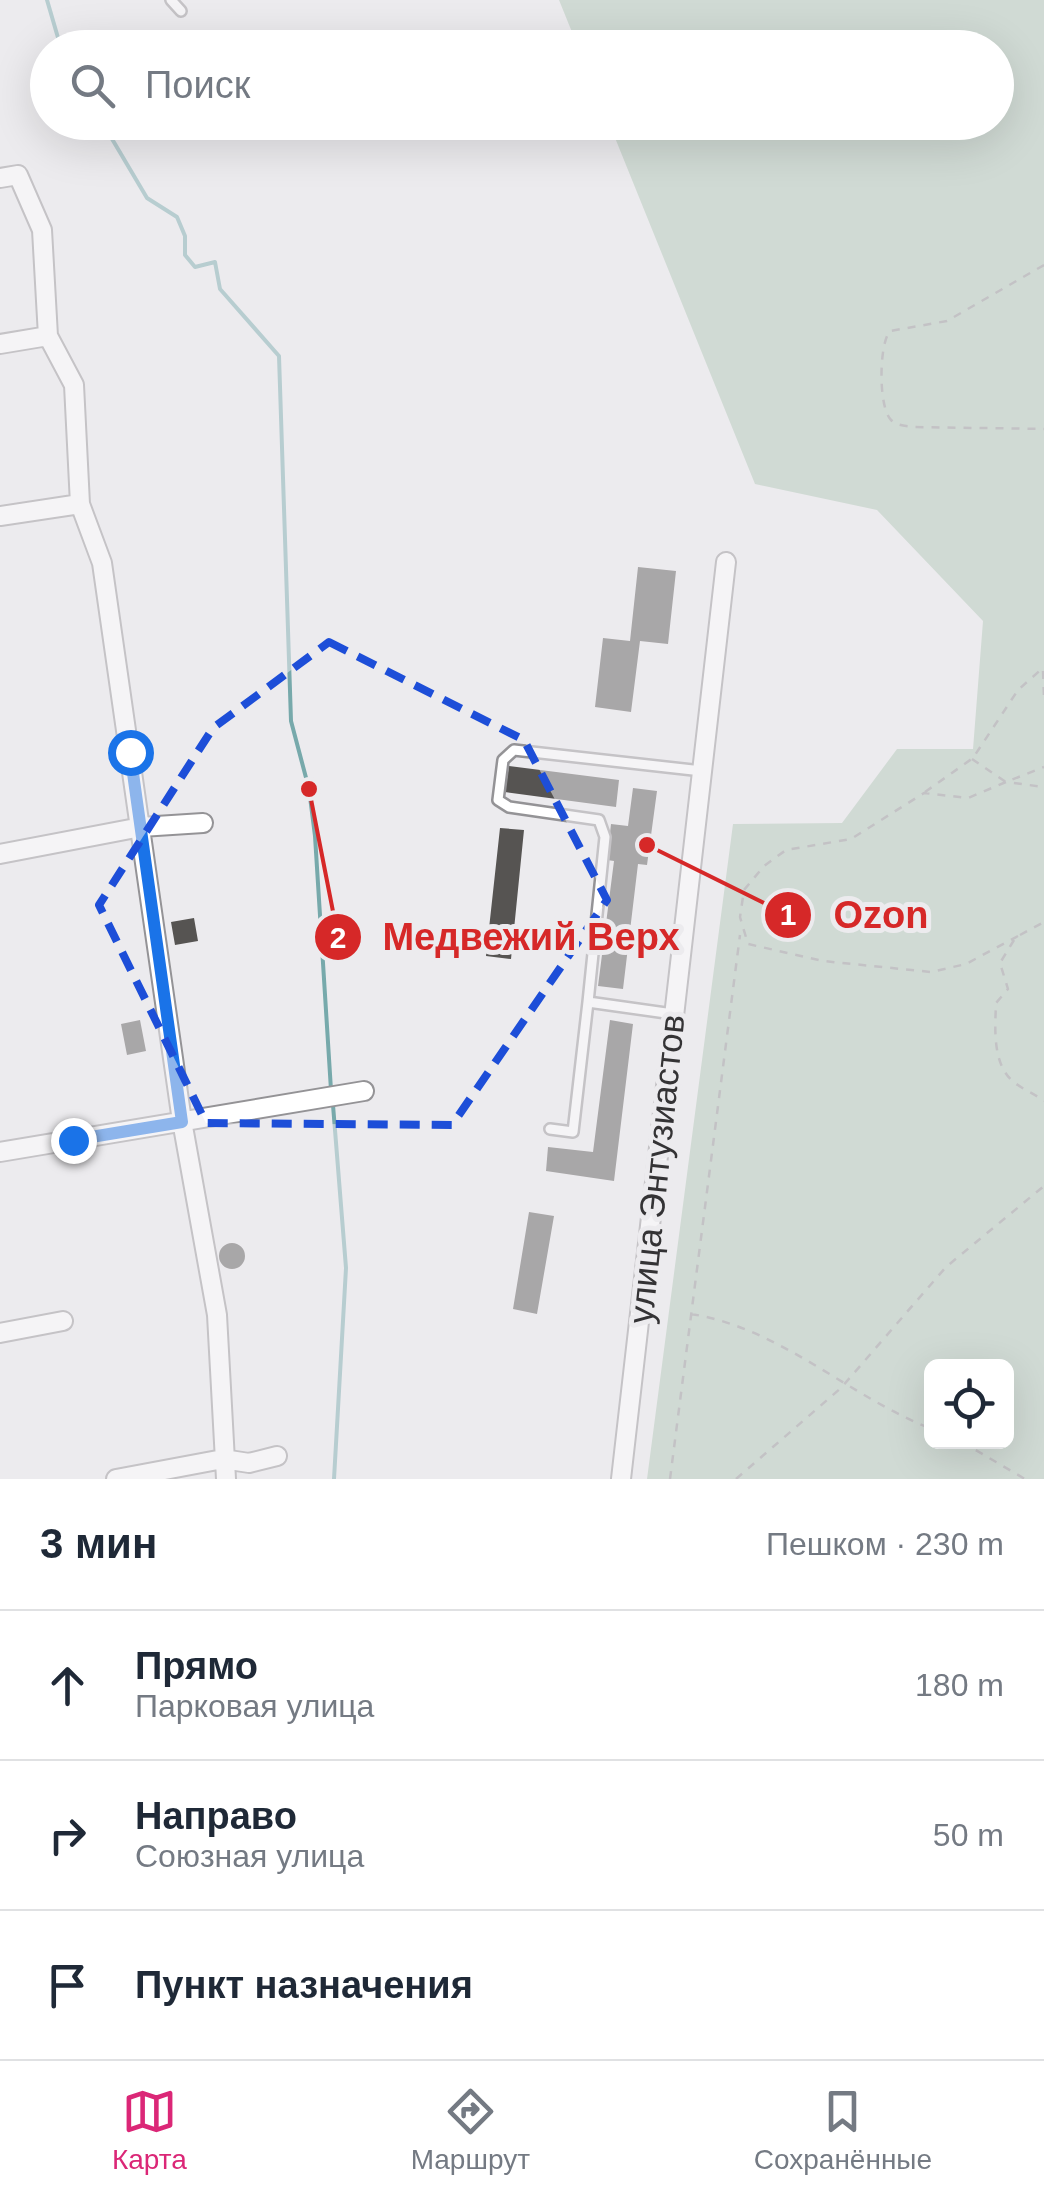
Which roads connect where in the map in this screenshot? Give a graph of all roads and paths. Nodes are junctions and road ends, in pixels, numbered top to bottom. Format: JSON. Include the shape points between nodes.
{"nodes":[{"id":1,"x":171,"y":0,"type":"edge"},
{"id":2,"x":181,"y":11,"type":"dead end"},
{"id":3,"x":9,"y":176,"type":"edge"},
{"id":4,"x":1044,"y":265,"type":"edge"},
{"id":5,"x":48,"y":336,"type":"junction"},
{"id":6,"x":0,"y":344,"type":"edge"},
{"id":7,"x":1044,"y":429,"type":"edge"},
{"id":8,"x":80,"y":504,"type":"junction"},
{"id":9,"x":0,"y":516,"type":"edge"},
{"id":10,"x":726,"y":562,"type":"dead end"},
{"id":11,"x":1044,"y":668,"type":"edge"},
{"id":12,"x":1044,"y":698,"type":"edge"},
{"id":13,"x":972,"y":759,"type":"junction"},
{"id":14,"x":1044,"y":767,"type":"edge"},
{"id":15,"x":702,"y":771,"type":"junction"},
{"id":16,"x":1006,"y":782,"type":"junction"},
{"id":17,"x":1044,"y":787,"type":"edge"},
{"id":18,"x":924,"y":793,"type":"junction"},
{"id":19,"x":202,"y":823,"type":"dead end"},
{"id":20,"x":140,"y":828,"type":"junction"},
{"id":21,"x":0,"y":854,"type":"edge"},
{"id":22,"x":1044,"y":922,"type":"edge"},
{"id":23,"x":741,"y":928,"type":"junction"},
{"id":24,"x":1018,"y":936,"type":"junction"},
{"id":25,"x":588,"y":1002,"type":"junction"},
{"id":26,"x":673,"y":1014,"type":"junction"},
{"id":27,"x":364,"y":1091,"type":"dead end"},
{"id":28,"x":1044,"y":1101,"type":"edge"},
{"id":29,"x":182,"y":1122,"type":"junction"},
{"id":30,"x":550,"y":1129,"type":"dead end"},
{"id":31,"x":0,"y":1152,"type":"edge"},
{"id":32,"x":1044,"y":1186,"type":"edge"},
{"id":33,"x":690,"y":1314,"type":"junction"},
{"id":34,"x":63,"y":1321,"type":"dead end"},
{"id":35,"x":0,"y":1332,"type":"edge"},
{"id":36,"x":846,"y":1383,"type":"junction"},
{"id":37,"x":924,"y":1426,"type":"edge"},
{"id":38,"x":974,"y":1449,"type":"edge"},
{"id":39,"x":277,"y":1456,"type":"dead end"},
{"id":40,"x":222,"y":1459,"type":"junction"},
{"id":41,"x":116,"y":1479,"type":"edge"},
{"id":42,"x":226,"y":1479,"type":"edge"},
{"id":43,"x":621,"y":1479,"type":"edge"},
{"id":44,"x":670,"y":1479,"type":"edge"},
{"id":45,"x":736,"y":1479,"type":"edge"},
{"id":46,"x":1025,"y":1479,"type":"edge"}],
"edges":[{"from":1,"to":2,"type":"lane"},
{"from":3,"to":5,"type":"street","via":[[42,230]]},
{"from":4,"to":7,"type":"path","via":[[947,320],[890,331],[882,344],[882,387],[895,422]]},
{"from":5,"to":6,"type":"street"},
{"from":5,"to":8,"type":"street","via":[[74,385]]},
{"from":8,"to":9,"type":"street"},
{"from":8,"to":20,"type":"street","via":[[102,563]]},
{"from":10,"to":15,"type":"street","name":"улица Энтузиастов"},
{"from":11,"to":12,"type":"path"},
{"from":11,"to":13,"type":"path","via":[[1018,690]]},
{"from":13,"to":16,"type":"path"},
{"from":13,"to":18,"type":"path"},
{"from":14,"to":16,"type":"path"},
{"from":15,"to":25,"type":"lane","via":[[514,750],[502,760],[498,800],[509,807],[599,820],[604,837]]},
{"from":15,"to":26,"type":"street","name":"улица Энтузиастов"},
{"from":16,"to":17,"type":"path"},
{"from":16,"to":18,"type":"path","via":[[968,798]]},
{"from":18,"to":23,"type":"path","via":[[851,839],[796,845],[764,866],[740,900]]},
{"from":19,"to":20,"type":"street"},
{"from":20,"to":21,"type":"street"},
{"from":20,"to":29,"type":"street"},
{"from":22,"to":24,"type":"path"},
{"from":23,"to":24,"type":"path","via":[[742,938],[759,950],[930,972],[966,964]]},
{"from":23,"to":33,"type":"path"},
{"from":24,"to":28,"type":"path","via":[[1000,962],[1008,989],[996,1003],[996,1038],[1010,1080]]},
{"from":25,"to":26,"type":"lane"},
{"from":25,"to":30,"type":"lane","via":[[573,1132]]},
{"from":26,"to":43,"type":"street","name":"улица Энтузиастов"},
{"from":27,"to":29,"type":"street"},
{"from":29,"to":31,"type":"street"},
{"from":29,"to":40,"type":"street","via":[[218,1315]]},
{"from":32,"to":36,"type":"path","via":[[931,1282]]},
{"from":33,"to":36,"type":"path","via":[[751,1330]]},
{"from":33,"to":44,"type":"path"},
{"from":34,"to":35,"type":"street"},
{"from":36,"to":37,"type":"path","via":[[879,1407]]},
{"from":36,"to":45,"type":"path"},
{"from":38,"to":46,"type":"path"},
{"from":39,"to":40,"type":"street","via":[[250,1463]]},
{"from":40,"to":41,"type":"street"},
{"from":40,"to":42,"type":"street"}]}
